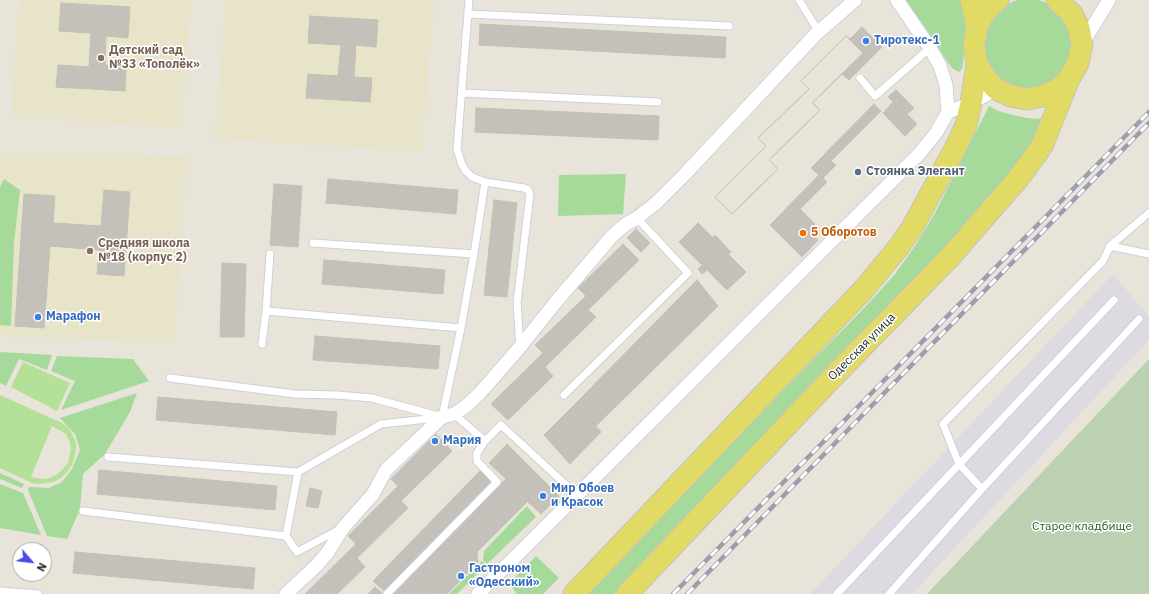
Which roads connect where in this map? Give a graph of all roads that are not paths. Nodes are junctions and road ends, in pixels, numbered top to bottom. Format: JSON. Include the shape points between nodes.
{"nodes":[{"id":1,"x":469,"y":0,"type":"edge"},
{"id":2,"x":799,"y":0,"type":"edge"},
{"id":3,"x":855,"y":0,"type":"edge"},
{"id":4,"x":897,"y":0,"type":"edge"},
{"id":5,"x":971,"y":0,"type":"edge"},
{"id":6,"x":998,"y":0,"type":"edge"},
{"id":7,"x":1057,"y":0,"type":"edge"},
{"id":8,"x":1109,"y":0,"type":"edge"},
{"id":9,"x":468,"y":14,"type":"junction"},
{"id":10,"x":729,"y":26,"type":"dead end"},
{"id":11,"x":977,"y":27,"type":"junction"},
{"id":12,"x":819,"y":32,"type":"junction"},
{"id":13,"x":1082,"y":44,"type":"junction"},
{"id":14,"x":930,"y":48,"type":"junction"},
{"id":15,"x":977,"y":64,"type":"junction"},
{"id":16,"x":860,"y":78,"type":"dead end"},
{"id":17,"x":1069,"y":79,"type":"junction"},
{"id":18,"x":996,"y":88,"type":"junction"},
{"id":19,"x":462,"y":93,"type":"junction"},
{"id":20,"x":658,"y":102,"type":"dead end"},
{"id":21,"x":971,"y":103,"type":"junction"},
{"id":22,"x":948,"y":112,"type":"junction"},
{"id":23,"x":485,"y":182,"type":"junction"},
{"id":24,"x":1149,"y":213,"type":"edge"},
{"id":25,"x":637,"y":218,"type":"junction"},
{"id":26,"x":313,"y":242,"type":"dead end"},
{"id":27,"x":1110,"y":246,"type":"junction"},
{"id":28,"x":270,"y":254,"type":"dead end"},
{"id":29,"x":474,"y":254,"type":"junction"},
{"id":30,"x":1149,"y":254,"type":"edge"},
{"id":31,"x":1114,"y":300,"type":"dead end"},
{"id":32,"x":266,"y":311,"type":"junction"},
{"id":33,"x":1139,"y":319,"type":"dead end"},
{"id":34,"x":461,"y":328,"type":"junction"},
{"id":35,"x":262,"y":344,"type":"dead end"},
{"id":36,"x":520,"y":347,"type":"junction"},
{"id":37,"x":170,"y":378,"type":"dead end"},
{"id":38,"x":564,"y":395,"type":"dead end"},
{"id":39,"x":448,"y":415,"type":"junction"},
{"id":40,"x":485,"y":441,"type":"junction"},
{"id":41,"x":108,"y":457,"type":"dead end"},
{"id":42,"x":959,"y":464,"type":"junction"},
{"id":43,"x":298,"y":472,"type":"junction"},
{"id":44,"x":982,"y":489,"type":"junction"},
{"id":45,"x":577,"y":495,"type":"junction"},
{"id":46,"x":83,"y":512,"type":"dead end"},
{"id":47,"x":343,"y":528,"type":"junction"},
{"id":48,"x":286,"y":536,"type":"junction"},
{"id":49,"x":0,"y":591,"type":"edge"},
{"id":50,"x":38,"y":594,"type":"edge"},
{"id":51,"x":286,"y":594,"type":"edge"},
{"id":52,"x":387,"y":594,"type":"edge"},
{"id":53,"x":478,"y":594,"type":"edge"},
{"id":54,"x":574,"y":594,"type":"edge"},
{"id":55,"x":627,"y":594,"type":"edge"},
{"id":56,"x":837,"y":594,"type":"edge"},
{"id":57,"x":889,"y":594,"type":"edge"}],
"edges":[{"from":1,"to":9,"type":"lane"},
{"from":2,"to":12,"type":"lane"},
{"from":3,"to":12,"type":"street"},
{"from":4,"to":14,"type":"street"},
{"from":5,"to":11,"type":"main road"},
{"from":6,"to":11,"type":"main road","via":[[983,16]]},
{"from":7,"to":13,"type":"main road","via":[[1072,14],[1079,28]]},
{"from":8,"to":13,"type":"street"},
{"from":9,"to":10,"type":"lane"},
{"from":9,"to":19,"type":"lane"},
{"from":11,"to":15,"type":"main road","via":[[974,45]]},
{"from":12,"to":25,"type":"street","via":[[685,174]]},
{"from":13,"to":17,"type":"main road","name":"Одесская улица","via":[[1078,63]]},
{"from":14,"to":16,"type":"lane","via":[[875,96]]},
{"from":14,"to":22,"type":"street","via":[[940,66],[946,85]]},
{"from":15,"to":18,"type":"main road","via":[[985,78]]},
{"from":15,"to":21,"type":"main road"},
{"from":17,"to":18,"type":"main road","via":[[1057,90],[1032,98],[1011,96]]},
{"from":17,"to":55,"type":"main road","name":"Одесская улица","via":[[1042,146],[984,219]]},
{"from":18,"to":21,"type":"street"},
{"from":19,"to":20,"type":"lane"},
{"from":19,"to":23,"type":"lane","via":[[458,149],[462,165],[472,177]]},
{"from":21,"to":22,"type":"street"},
{"from":21,"to":54,"type":"main road","via":[[966,125],[945,169],[912,228],[883,268]]},
{"from":22,"to":45,"type":"street","via":[[943,123],[919,154]]},
{"from":23,"to":29,"type":"lane"},
{"from":23,"to":36,"type":"lane","via":[[524,188],[530,194],[517,302]]},
{"from":24,"to":27,"type":"lane"},
{"from":25,"to":36,"type":"street","via":[[612,236]]},
{"from":25,"to":38,"type":"lane","via":[[688,273]]},
{"from":26,"to":29,"type":"lane"},
{"from":27,"to":30,"type":"lane"},
{"from":27,"to":42,"type":"lane","via":[[1103,261],[943,424]]},
{"from":28,"to":32,"type":"lane"},
{"from":29,"to":34,"type":"lane"},
{"from":31,"to":42,"type":"lane"},
{"from":32,"to":34,"type":"lane"},
{"from":32,"to":35,"type":"lane"},
{"from":33,"to":44,"type":"lane"},
{"from":34,"to":39,"type":"lane"},
{"from":36,"to":39,"type":"street","via":[[480,393],[465,407]]},
{"from":37,"to":39,"type":"lane","via":[[295,394],[372,398]]},
{"from":39,"to":40,"type":"lane"},
{"from":39,"to":43,"type":"lane","via":[[381,424]]},
{"from":39,"to":47,"type":"street","via":[[386,470],[373,494]]},
{"from":40,"to":45,"type":"lane","via":[[501,425]]},
{"from":40,"to":52,"type":"lane","via":[[477,453],[477,461],[497,482]]},
{"from":41,"to":43,"type":"lane"},
{"from":42,"to":44,"type":"lane"},
{"from":42,"to":56,"type":"lane"},
{"from":43,"to":48,"type":"lane"},
{"from":44,"to":57,"type":"lane"},
{"from":45,"to":53,"type":"street"},
{"from":46,"to":48,"type":"lane"},
{"from":47,"to":48,"type":"lane","via":[[297,552]]},
{"from":47,"to":51,"type":"street","via":[[317,565]]},
{"from":49,"to":50,"type":"lane"}]}
